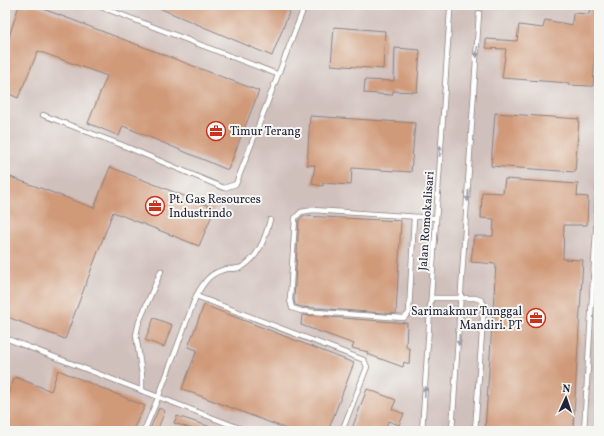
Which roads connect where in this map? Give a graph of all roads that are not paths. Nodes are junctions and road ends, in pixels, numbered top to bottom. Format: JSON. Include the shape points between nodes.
{"nodes":[{"id":1,"x":96,"y":5,"type":"edge"},
{"id":2,"x":305,"y":5,"type":"edge"},
{"id":3,"x":450,"y":12,"type":"dead end"},
{"id":4,"x":479,"y":14,"type":"dead end"},
{"id":5,"x":277,"y":74,"type":"junction"},
{"id":6,"x":43,"y":116,"type":"dead end"},
{"id":7,"x":599,"y":181,"type":"edge"},
{"id":8,"x":414,"y":217,"type":"junction"},
{"id":9,"x":436,"y":218,"type":"junction"},
{"id":10,"x":270,"y":220,"type":"dead end"},
{"id":11,"x":161,"y":271,"type":"dead end"},
{"id":12,"x":196,"y":296,"type":"junction"},
{"id":13,"x":462,"y":297,"type":"junction"},
{"id":14,"x":431,"y":298,"type":"junction"},
{"id":15,"x":5,"y":338,"type":"edge"},
{"id":16,"x":142,"y":391,"type":"junction"},
{"id":17,"x":158,"y":398,"type":"junction"},
{"id":18,"x":144,"y":431,"type":"edge"},
{"id":19,"x":247,"y":431,"type":"edge"},
{"id":20,"x":342,"y":431,"type":"edge"},
{"id":21,"x":422,"y":431,"type":"edge"},
{"id":22,"x":452,"y":431,"type":"edge"},
{"id":23,"x":475,"y":431,"type":"edge"},
{"id":24,"x":584,"y":431,"type":"edge"}],
"edges":[{"from":1,"to":5,"type":"lane"},
{"from":2,"to":5,"type":"lane"},
{"from":9,"to":3,"type":"lane","name":"Jalan Romokalisari","one_way":true},
{"from":4,"to":13,"type":"lane","one_way":true},
{"from":5,"to":6,"type":"lane","via":[[236,184],[224,188],[122,145]]},
{"from":7,"to":24,"type":"lane"},
{"from":8,"to":8,"type":"lane","via":[[312,210],[301,212],[295,218],[290,300],[292,308],[301,311],[404,318],[408,313]]},
{"from":8,"to":9,"type":"lane"},
{"from":9,"to":14,"type":"lane","name":"Jalan Romokalisari"},
{"from":10,"to":12,"type":"lane","via":[[256,257],[241,268],[217,271],[204,280]]},
{"from":11,"to":16,"type":"lane","via":[[136,335]]},
{"from":12,"to":17,"type":"lane"},
{"from":12,"to":20,"type":"lane","via":[[364,360],[367,367]]},
{"from":13,"to":14,"type":"lane"},
{"from":13,"to":22,"type":"lane","one_way":true},
{"from":13,"to":23,"type":"lane","via":[[475,298],[484,304]]},
{"from":21,"to":14,"type":"lane","name":"Jalan Romokalisari","one_way":true},
{"from":15,"to":16,"type":"lane"},
{"from":16,"to":17,"type":"lane"},
{"from":17,"to":18,"type":"lane"},
{"from":17,"to":19,"type":"lane"}]}
